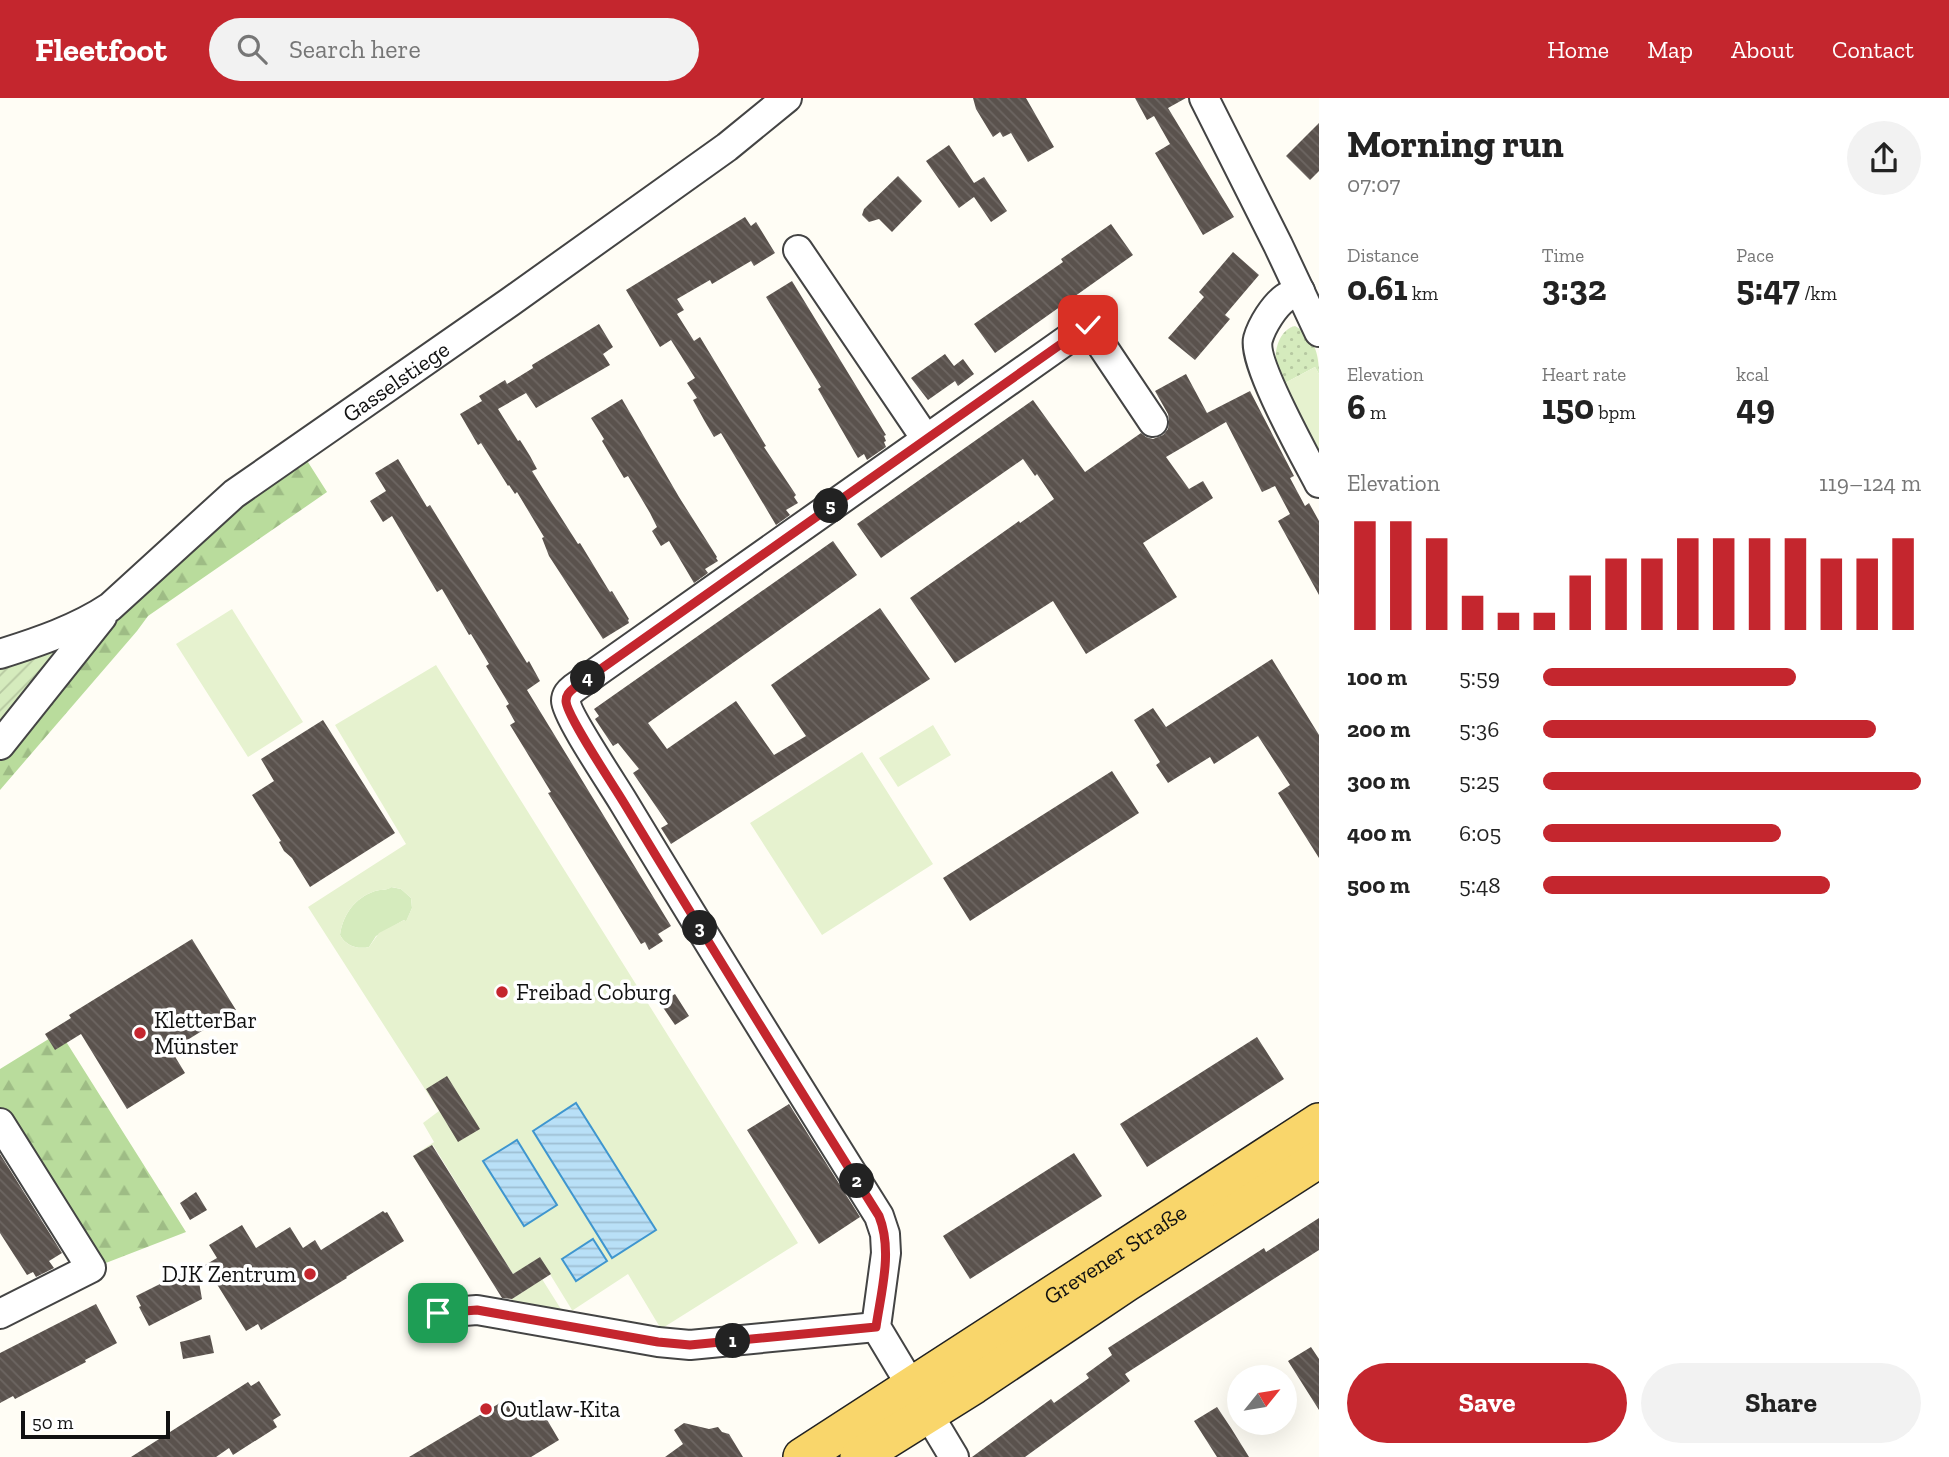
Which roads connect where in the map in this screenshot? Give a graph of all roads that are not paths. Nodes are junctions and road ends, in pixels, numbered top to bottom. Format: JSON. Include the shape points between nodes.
{"nodes":[{"id":1,"x":787,"y":98,"type":"edge"},
{"id":2,"x":1204,"y":98,"type":"edge"},
{"id":3,"x":798,"y":250,"type":"dead end"},
{"id":4,"x":1300,"y":290,"type":"junction"},
{"id":5,"x":1319,"y":332,"type":"edge"},
{"id":6,"x":1153,"y":422,"type":"dead end"},
{"id":7,"x":926,"y":439,"type":"junction"},
{"id":8,"x":1319,"y":483,"type":"edge"},
{"id":9,"x":110,"y":607,"type":"junction"},
{"id":10,"x":0,"y":654,"type":"edge"},
{"id":11,"x":0,"y":745,"type":"edge"},
{"id":12,"x":1319,"y":1122,"type":"edge"},
{"id":13,"x":1,"y":1128,"type":"edge"},
{"id":14,"x":1319,"y":1159,"type":"edge"},
{"id":15,"x":1,"y":1311,"type":"edge"},
{"id":16,"x":438,"y":1313,"type":"dead end"},
{"id":17,"x":876,"y":1327,"type":"junction"},
{"id":18,"x":919,"y":1400,"type":"junction"},
{"id":19,"x":802,"y":1457,"type":"edge"},
{"id":20,"x":859,"y":1457,"type":"edge"},
{"id":21,"x":954,"y":1457,"type":"edge"}],
"edges":[{"from":1,"to":9,"type":"street","name":"Gasselstiege","via":[[727,147],[234,495]]},
{"from":2,"to":4,"type":"street"},
{"from":3,"to":7,"type":"street"},
{"from":4,"to":5,"type":"street"},
{"from":4,"to":8,"type":"street","via":[[1284,298],[1257,341],[1280,410]]},
{"from":6,"to":7,"type":"street","via":[[1088,325]]},
{"from":7,"to":17,"type":"street","via":[[574,688],[566,700],[571,716],[879,1216],[886,1253]]},
{"from":9,"to":10,"type":"street","name":"Gasselstiege","via":[[75,627]]},
{"from":9,"to":11,"type":"street"},
{"from":12,"to":18,"type":"main road","name":"Grevener Straße"},
{"from":13,"to":15,"type":"street","via":[[91,1268]]},
{"from":14,"to":18,"type":"main road","name":"Grevener Straße","via":[[977,1384]]},
{"from":16,"to":17,"type":"street","via":[[477,1310],[690,1345]]},
{"from":17,"to":18,"type":"street"},
{"from":18,"to":19,"type":"main road","name":"Grevener Straße"},
{"from":18,"to":20,"type":"main road","name":"Grevener Straße"},
{"from":18,"to":21,"type":"street"}]}
